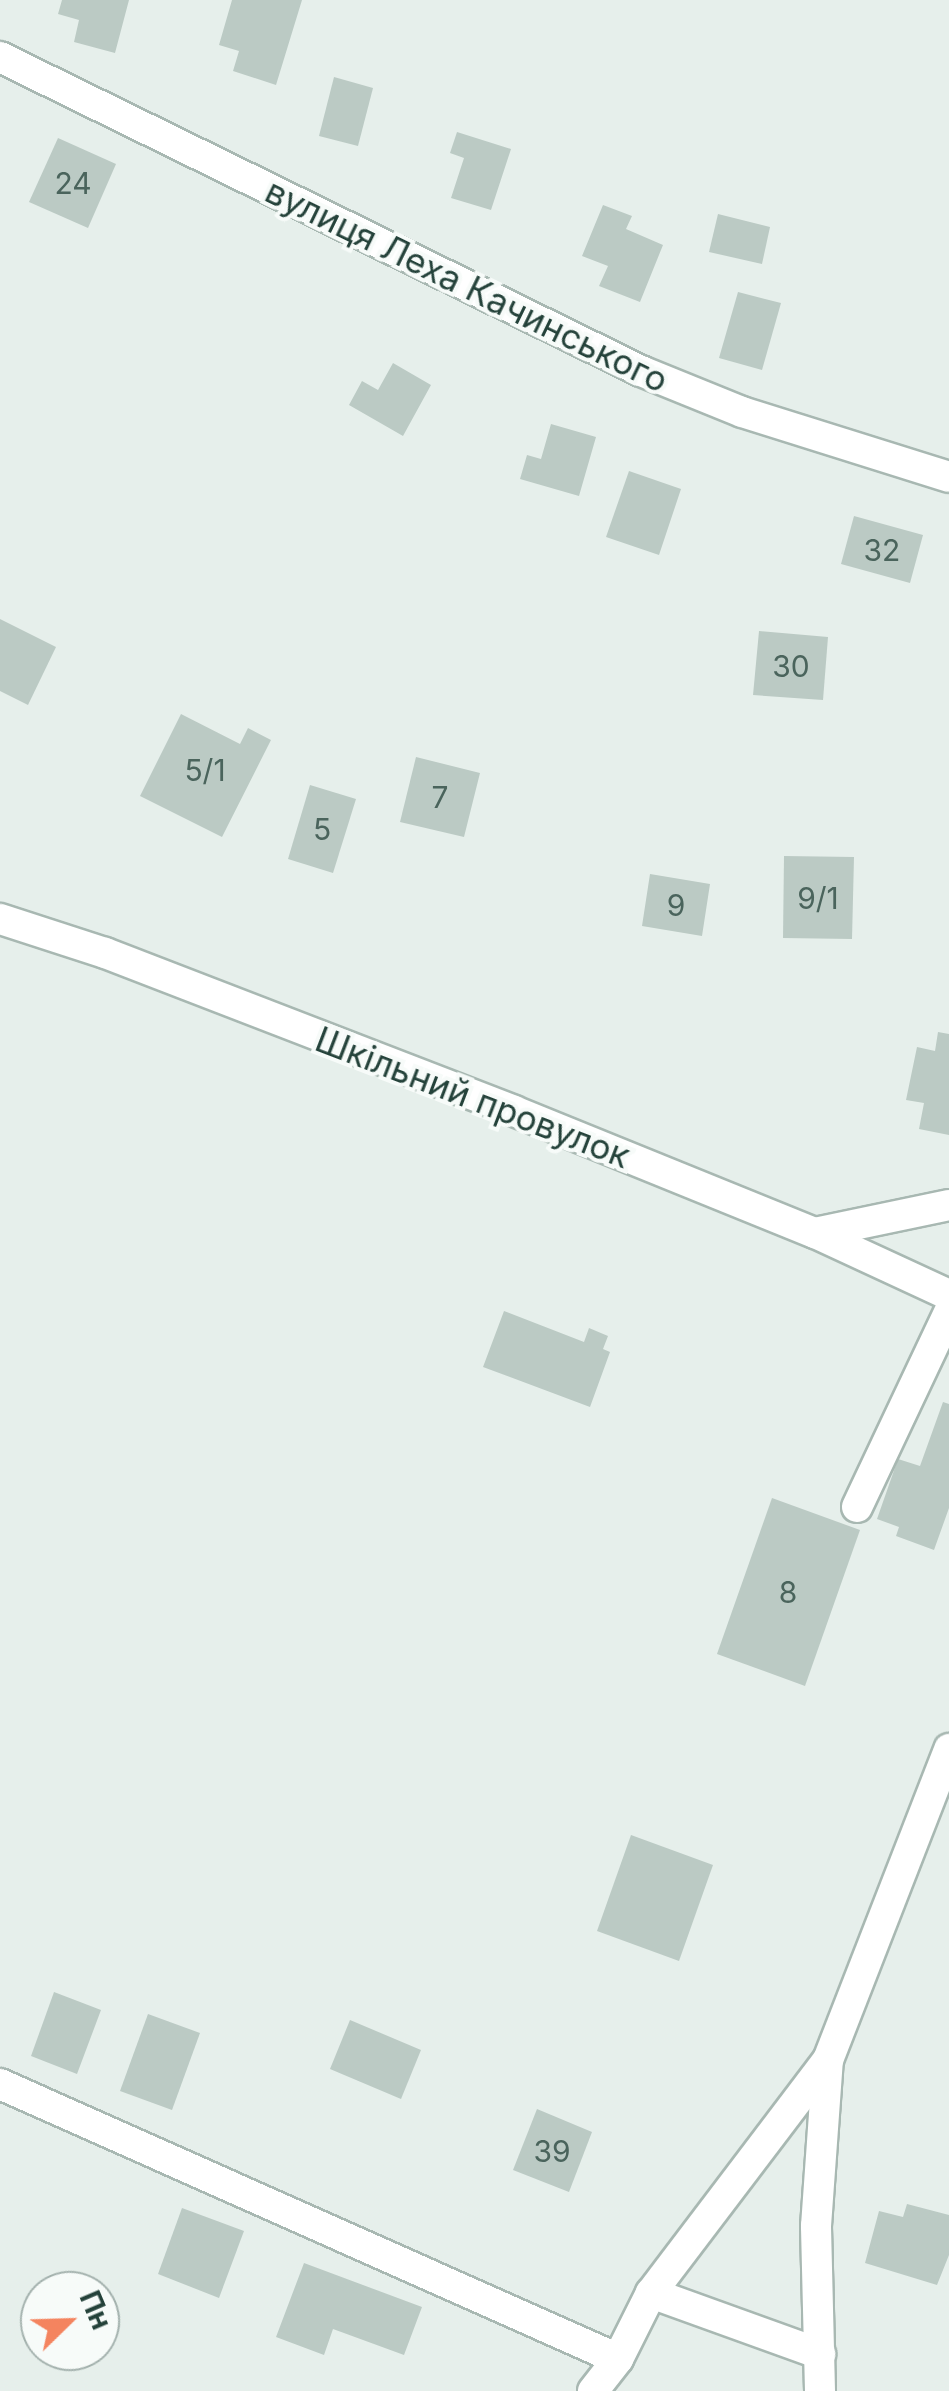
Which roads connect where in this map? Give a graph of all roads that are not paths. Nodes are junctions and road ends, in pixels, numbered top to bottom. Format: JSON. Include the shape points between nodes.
{"nodes":[{"id":1,"x":0,"y":57,"type":"edge"},
{"id":2,"x":949,"y":477,"type":"edge"},
{"id":3,"x":0,"y":918,"type":"edge"},
{"id":4,"x":949,"y":1205,"type":"edge"},
{"id":5,"x":815,"y":1233,"type":"junction"},
{"id":6,"x":949,"y":1295,"type":"edge"},
{"id":7,"x":949,"y":1312,"type":"edge"},
{"id":8,"x":857,"y":1506,"type":"dead end"},
{"id":9,"x":949,"y":1750,"type":"edge"},
{"id":10,"x":828,"y":2060,"type":"junction"},
{"id":11,"x":0,"y":2084,"type":"edge"},
{"id":12,"x":651,"y":2293,"type":"junction"},
{"id":13,"x":820,"y":2354,"type":"junction"},
{"id":14,"x":618,"y":2359,"type":"junction"},
{"id":15,"x":593,"y":2391,"type":"edge"},
{"id":16,"x":820,"y":2391,"type":"edge"}],
"edges":[{"from":1,"to":2,"type":"street","name":"вулиця Леха Качинського","via":[[641,371],[742,412]]},
{"from":3,"to":5,"type":"street","name":"Шкільний провулок","via":[[161,974]]},
{"from":4,"to":5,"type":"street"},
{"from":5,"to":6,"type":"street","name":"Шкільний провулок"},
{"from":7,"to":8,"type":"street"},
{"from":9,"to":10,"type":"street"},
{"from":10,"to":12,"type":"street"},
{"from":10,"to":13,"type":"street","via":[[816,2226]]},
{"from":11,"to":14,"type":"street"},
{"from":12,"to":13,"type":"street"},
{"from":12,"to":14,"type":"street"},
{"from":13,"to":16,"type":"street"},
{"from":14,"to":15,"type":"street"}]}
